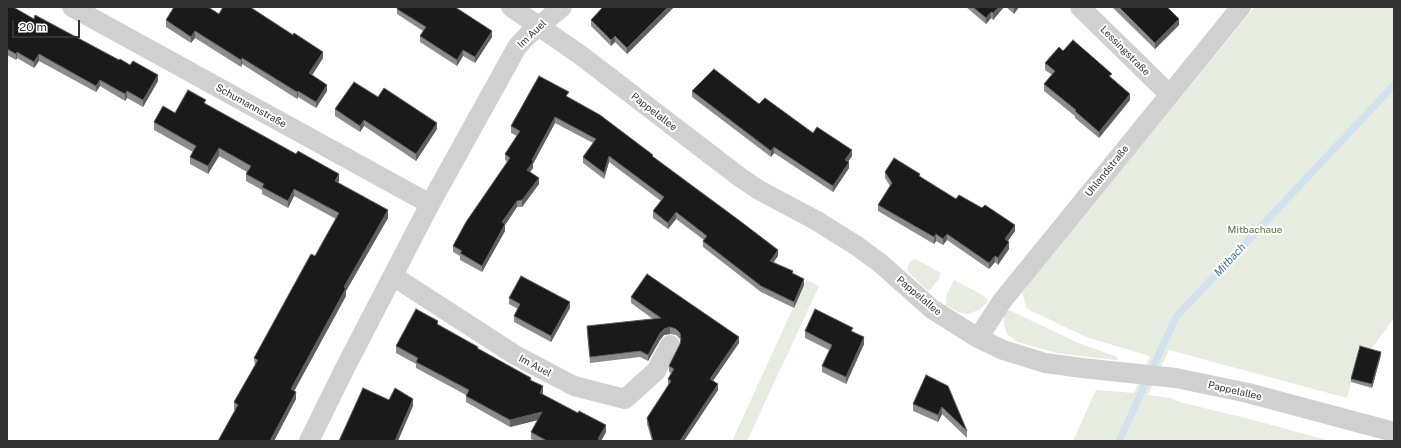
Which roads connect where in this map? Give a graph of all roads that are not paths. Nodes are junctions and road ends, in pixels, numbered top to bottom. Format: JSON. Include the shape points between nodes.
{"nodes":[{"id":1,"x":72,"y":7,"type":"edge"},
{"id":2,"x":512,"y":7,"type":"edge"},
{"id":3,"x":562,"y":7,"type":"edge"},
{"id":4,"x":1080,"y":7,"type":"edge"},
{"id":5,"x":1241,"y":7,"type":"edge"},
{"id":6,"x":539,"y":25,"type":"junction"},
{"id":7,"x":1169,"y":94,"type":"junction"},
{"id":8,"x":430,"y":204,"type":"junction"},
{"id":9,"x":393,"y":276,"type":"junction"},
{"id":10,"x":978,"y":338,"type":"junction"},
{"id":11,"x":670,"y":345,"type":"dead end"},
{"id":12,"x":1394,"y":432,"type":"edge"},
{"id":13,"x":309,"y":441,"type":"edge"}],
"edges":[{"from":1,"to":8,"type":"street","name":"Schumannstraße"},
{"from":2,"to":6,"type":"street","name":"Pappelallee"},
{"from":3,"to":6,"type":"street","name":"Im Auel"},
{"from":4,"to":7,"type":"street","name":"Lessingstraße"},
{"from":5,"to":7,"type":"street","name":"Uhlandstraße"},
{"from":6,"to":8,"type":"street","name":"Im Auel","via":[[517,47]]},
{"from":6,"to":10,"type":"street","name":"Pappelallee","via":[[740,178],[857,246],[932,309]]},
{"from":7,"to":10,"type":"street","name":"Uhlandstraße","via":[[1002,300]]},
{"from":8,"to":9,"type":"street","name":"Im Auel"},
{"from":9,"to":11,"type":"street","name":"Im Auel","via":[[515,355],[574,386],[625,399],[656,372]]},
{"from":9,"to":13,"type":"street","name":"Im Auel"},
{"from":10,"to":12,"type":"street","name":"Pappelallee","via":[[1004,350],[1045,363],[1176,378],[1248,393]]}]}
